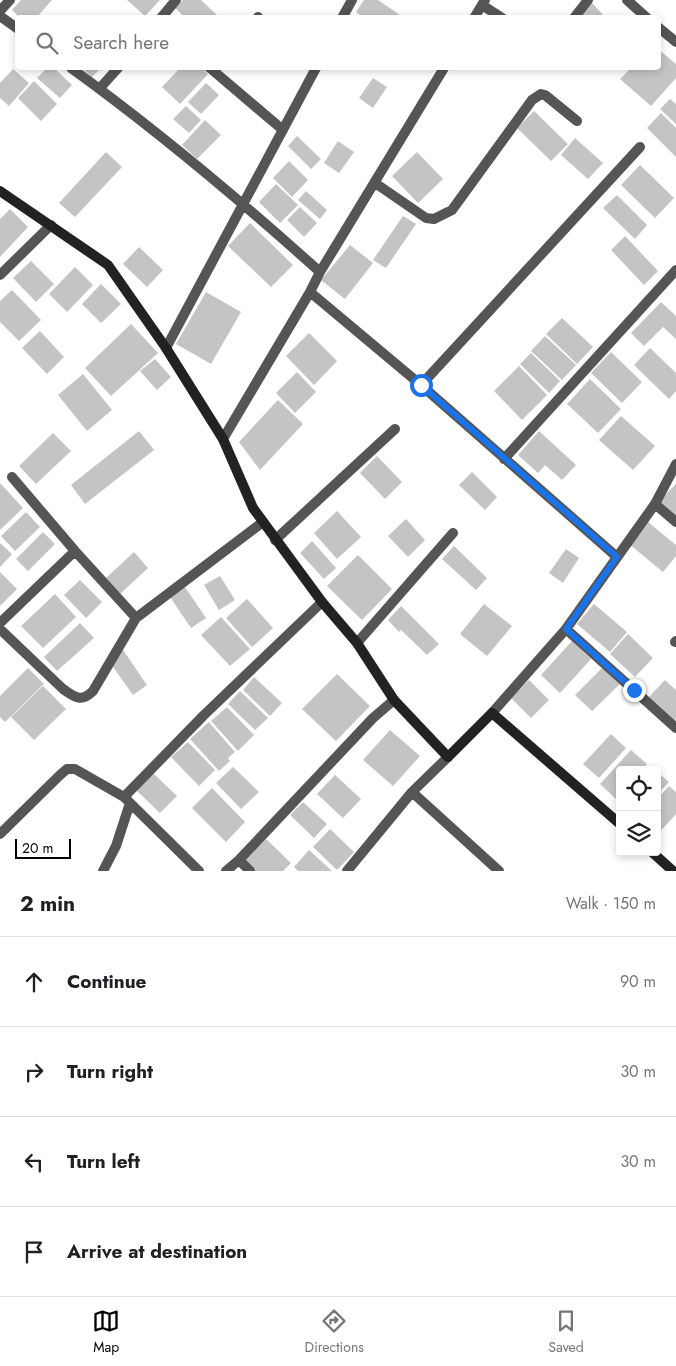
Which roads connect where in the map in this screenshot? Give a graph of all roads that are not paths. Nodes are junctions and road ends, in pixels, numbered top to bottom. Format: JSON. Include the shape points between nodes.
{"nodes":[{"id":1,"x":10,"y":0,"type":"edge"},
{"id":2,"x":176,"y":0,"type":"edge"},
{"id":3,"x":352,"y":0,"type":"edge"},
{"id":4,"x":588,"y":0,"type":"edge"},
{"id":5,"x":627,"y":0,"type":"edge"},
{"id":6,"x":484,"y":2,"type":"edge"},
{"id":7,"x":0,"y":11,"type":"edge"},
{"id":8,"x":164,"y":15,"type":"edge"},
{"id":9,"x":344,"y":15,"type":"edge"},
{"id":10,"x":476,"y":15,"type":"edge"},
{"id":11,"x":499,"y":15,"type":"edge"},
{"id":12,"x":576,"y":15,"type":"edge"},
{"id":13,"x":644,"y":15,"type":"edge"},
{"id":14,"x":0,"y":16,"type":"edge"},
{"id":15,"x":15,"y":26,"type":"edge"},
{"id":16,"x":661,"y":30,"type":"edge"},
{"id":17,"x":676,"y":42,"type":"edge"},
{"id":18,"x":74,"y":70,"type":"edge"},
{"id":19,"x":116,"y":70,"type":"edge"},
{"id":20,"x":212,"y":70,"type":"edge"},
{"id":21,"x":315,"y":70,"type":"edge"},
{"id":22,"x":443,"y":70,"type":"edge"},
{"id":23,"x":100,"y":88,"type":"junction"},
{"id":24,"x":577,"y":121,"type":"dead end"},
{"id":25,"x":283,"y":130,"type":"junction"},
{"id":26,"x":640,"y":146,"type":"dead end"},
{"id":27,"x":375,"y":183,"type":"junction"},
{"id":28,"x":0,"y":191,"type":"edge"},
{"id":29,"x":244,"y":204,"type":"junction"},
{"id":30,"x":51,"y":225,"type":"junction"},
{"id":31,"x":676,"y":270,"type":"edge"},
{"id":32,"x":320,"y":272,"type":"junction"},
{"id":33,"x":0,"y":275,"type":"edge"},
{"id":34,"x":310,"y":292,"type":"junction"},
{"id":35,"x":166,"y":348,"type":"junction"},
{"id":36,"x":421,"y":385,"type":"junction"},
{"id":37,"x":395,"y":429,"type":"dead end"},
{"id":38,"x":223,"y":438,"type":"junction"},
{"id":39,"x":504,"y":459,"type":"junction"},
{"id":40,"x":676,"y":464,"type":"edge"},
{"id":41,"x":12,"y":477,"type":"dead end"},
{"id":42,"x":655,"y":504,"type":"junction"},
{"id":43,"x":263,"y":522,"type":"junction"},
{"id":44,"x":676,"y":522,"type":"edge"},
{"id":45,"x":453,"y":533,"type":"dead end"},
{"id":46,"x":275,"y":540,"type":"junction"},
{"id":47,"x":75,"y":551,"type":"junction"},
{"id":48,"x":617,"y":557,"type":"junction"},
{"id":49,"x":322,"y":602,"type":"junction"},
{"id":50,"x":136,"y":618,"type":"junction"},
{"id":51,"x":0,"y":623,"type":"edge"},
{"id":52,"x":0,"y":629,"type":"edge"},
{"id":53,"x":566,"y":629,"type":"junction"},
{"id":54,"x":357,"y":644,"type":"junction"},
{"id":55,"x":394,"y":700,"type":"junction"},
{"id":56,"x":492,"y":713,"type":"junction"},
{"id":57,"x":676,"y":728,"type":"edge"},
{"id":58,"x":448,"y":757,"type":"junction"},
{"id":59,"x":412,"y":792,"type":"junction"},
{"id":60,"x":127,"y":800,"type":"junction"},
{"id":61,"x":616,"y":821,"type":"edge"},
{"id":62,"x":0,"y":834,"type":"edge"},
{"id":63,"x":656,"y":856,"type":"edge"},
{"id":64,"x":239,"y":860,"type":"junction"},
{"id":65,"x":103,"y":871,"type":"edge"},
{"id":66,"x":199,"y":871,"type":"edge"},
{"id":67,"x":226,"y":871,"type":"edge"},
{"id":68,"x":250,"y":871,"type":"edge"},
{"id":69,"x":347,"y":871,"type":"edge"},
{"id":70,"x":499,"y":871,"type":"edge"},
{"id":71,"x":673,"y":871,"type":"edge"}],
"edges":[{"from":1,"to":7,"type":"street"},
{"from":2,"to":8,"type":"street"},
{"from":3,"to":9,"type":"street"},
{"from":4,"to":12,"type":"street"},
{"from":5,"to":13,"type":"street"},
{"from":6,"to":10,"type":"street"},
{"from":6,"to":11,"type":"street"},
{"from":14,"to":15,"type":"street"},
{"from":16,"to":17,"type":"street"},
{"from":18,"to":23,"type":"street"},
{"from":19,"to":23,"type":"street"},
{"from":20,"to":25,"type":"street"},
{"from":21,"to":25,"type":"street"},
{"from":22,"to":27,"type":"street"},
{"from":23,"to":29,"type":"street"},
{"from":24,"to":27,"type":"street","via":[[545,95],[537,96],[452,210],[434,219],[426,218]]},
{"from":25,"to":29,"type":"street"},
{"from":26,"to":36,"type":"street"},
{"from":27,"to":32,"type":"street"},
{"from":28,"to":30,"type":"street"},
{"from":29,"to":32,"type":"street"},
{"from":29,"to":35,"type":"street"},
{"from":30,"to":33,"type":"street"},
{"from":30,"to":35,"type":"street","via":[[108,265]]},
{"from":31,"to":39,"type":"street"},
{"from":32,"to":34,"type":"street"},
{"from":34,"to":36,"type":"street"},
{"from":34,"to":38,"type":"street"},
{"from":35,"to":38,"type":"street"},
{"from":36,"to":39,"type":"street"},
{"from":37,"to":46,"type":"street"},
{"from":38,"to":43,"type":"street","via":[[253,508]]},
{"from":39,"to":48,"type":"street"},
{"from":40,"to":42,"type":"street"},
{"from":41,"to":47,"type":"street"},
{"from":42,"to":44,"type":"street"},
{"from":42,"to":48,"type":"street"},
{"from":43,"to":46,"type":"street"},
{"from":43,"to":50,"type":"street"},
{"from":45,"to":54,"type":"street"},
{"from":46,"to":49,"type":"street"},
{"from":47,"to":50,"type":"street"},
{"from":47,"to":51,"type":"street"},
{"from":48,"to":53,"type":"street"},
{"from":49,"to":54,"type":"street"},
{"from":49,"to":60,"type":"street","via":[[204,715]]},
{"from":50,"to":52,"type":"street","via":[[93,691],[81,698],[63,689]]},
{"from":53,"to":56,"type":"street"},
{"from":53,"to":57,"type":"street"},
{"from":54,"to":55,"type":"street"},
{"from":55,"to":58,"type":"street"},
{"from":55,"to":64,"type":"street","via":[[373,718]]},
{"from":56,"to":58,"type":"street"},
{"from":56,"to":61,"type":"street"},
{"from":58,"to":59,"type":"street"},
{"from":59,"to":69,"type":"street"},
{"from":59,"to":70,"type":"street"},
{"from":60,"to":62,"type":"street","via":[[75,769],[67,769]]},
{"from":60,"to":65,"type":"street","via":[[116,846]]},
{"from":60,"to":66,"type":"street"},
{"from":63,"to":71,"type":"street"},
{"from":64,"to":67,"type":"street"},
{"from":64,"to":68,"type":"street"}]}
